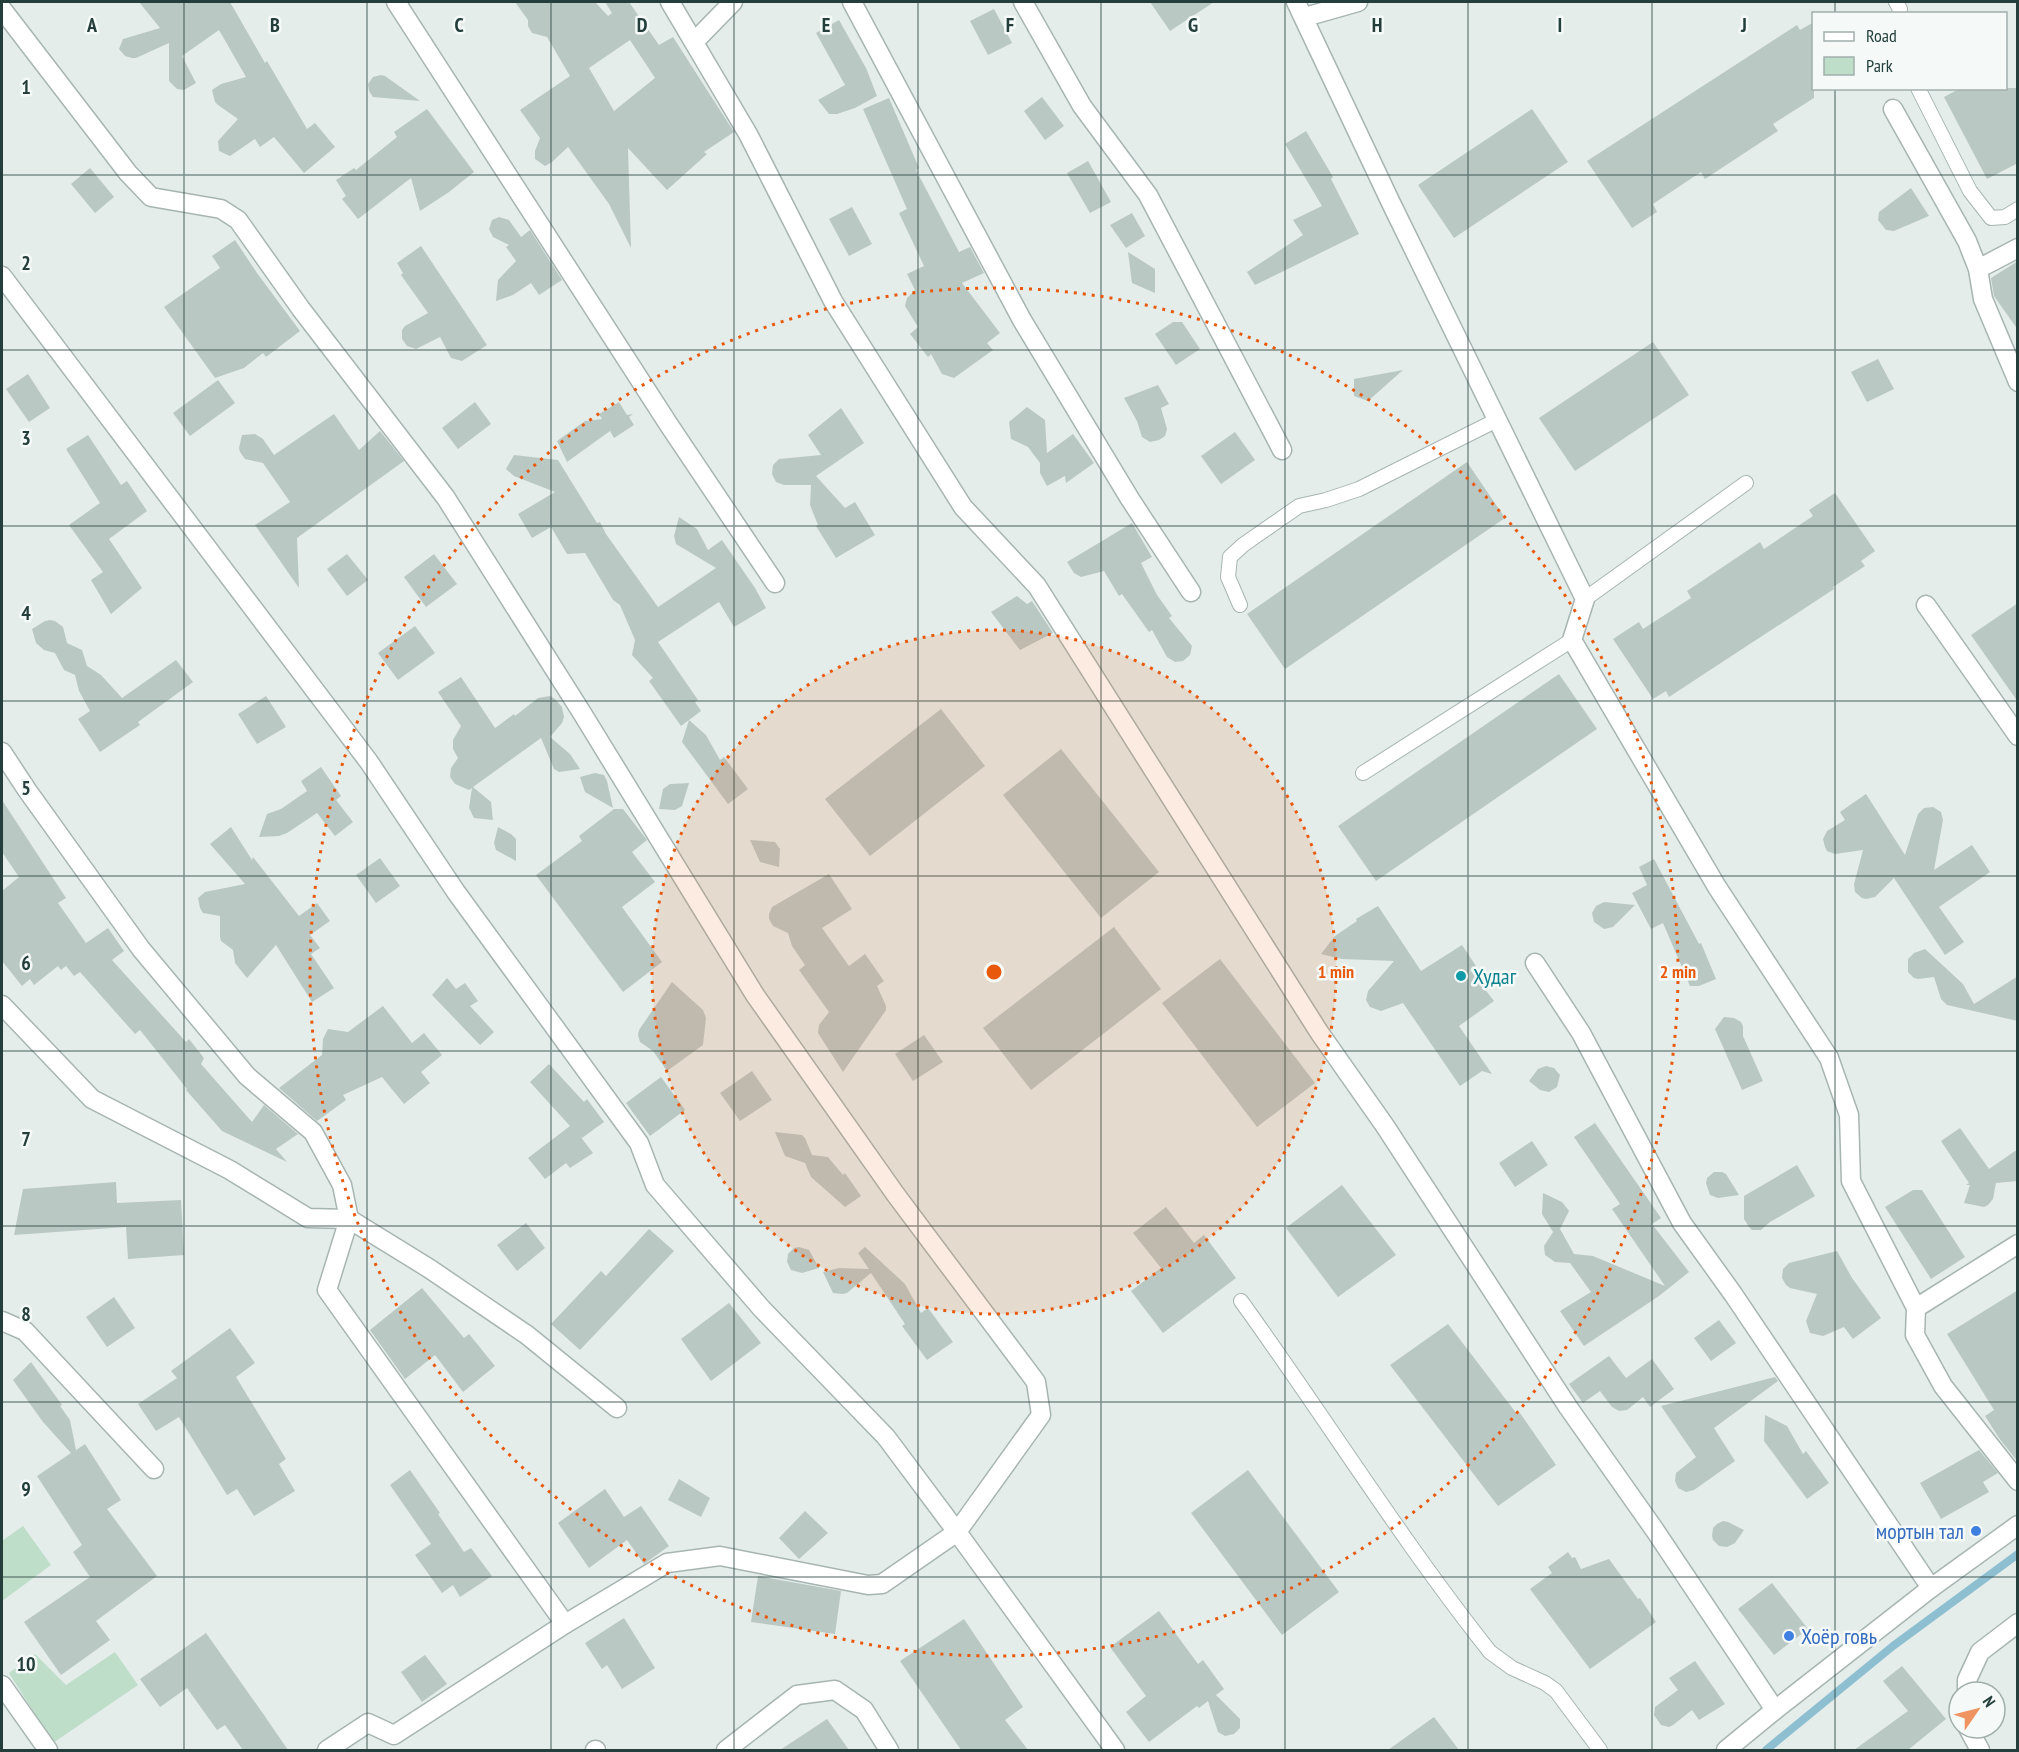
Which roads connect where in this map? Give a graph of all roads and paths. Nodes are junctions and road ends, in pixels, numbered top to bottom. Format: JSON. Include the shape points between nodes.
{"nodes":[{"id":1,"x":396,"y":2,"type":"edge"},
{"id":2,"x":670,"y":2,"type":"edge"},
{"id":3,"x":733,"y":2,"type":"edge"},
{"id":4,"x":852,"y":2,"type":"edge"},
{"id":5,"x":1023,"y":2,"type":"edge"},
{"id":6,"x":1358,"y":2,"type":"edge"},
{"id":7,"x":2,"y":9,"type":"edge"},
{"id":8,"x":1300,"y":9,"type":"edge"},
{"id":9,"x":694,"y":42,"type":"junction"},
{"id":10,"x":1919,"y":90,"type":"edge"},
{"id":11,"x":1893,"y":109,"type":"dead end"},
{"id":12,"x":2018,"y":209,"type":"edge"},
{"id":13,"x":2018,"y":249,"type":"edge"},
{"id":14,"x":1978,"y":269,"type":"junction"},
{"id":15,"x":2,"y":276,"type":"edge"},
{"id":16,"x":2018,"y":382,"type":"edge"},
{"id":17,"x":1497,"y":420,"type":"junction"},
{"id":18,"x":1282,"y":450,"type":"dead end"},
{"id":19,"x":1746,"y":483,"type":"dead end"},
{"id":20,"x":775,"y":583,"type":"dead end"},
{"id":21,"x":1191,"y":592,"type":"dead end"},
{"id":22,"x":1585,"y":598,"type":"junction"},
{"id":23,"x":1240,"y":605,"type":"dead end"},
{"id":24,"x":1926,"y":605,"type":"dead end"},
{"id":25,"x":1572,"y":640,"type":"junction"},
{"id":26,"x":2018,"y":736,"type":"edge"},
{"id":27,"x":2,"y":752,"type":"edge"},
{"id":28,"x":1363,"y":773,"type":"dead end"},
{"id":29,"x":1535,"y":963,"type":"dead end"},
{"id":30,"x":2,"y":1005,"type":"edge"},
{"id":31,"x":349,"y":1219,"type":"junction"},
{"id":32,"x":2018,"y":1244,"type":"edge"},
{"id":33,"x":1241,"y":1301,"type":"dead end"},
{"id":34,"x":1916,"y":1308,"type":"junction"},
{"id":35,"x":2,"y":1321,"type":"edge"},
{"id":36,"x":617,"y":1408,"type":"dead end"},
{"id":37,"x":154,"y":1469,"type":"dead end"},
{"id":38,"x":2018,"y":1481,"type":"edge"},
{"id":39,"x":2018,"y":1524,"type":"edge"},
{"id":40,"x":957,"y":1532,"type":"junction"},
{"id":41,"x":1931,"y":1587,"type":"junction"},
{"id":42,"x":565,"y":1623,"type":"junction"},
{"id":43,"x":2018,"y":1623,"type":"edge"},
{"id":44,"x":1967,"y":1680,"type":"edge"},
{"id":45,"x":2,"y":1685,"type":"edge"},
{"id":46,"x":1775,"y":1710,"type":"junction"},
{"id":47,"x":48,"y":1750,"type":"edge"},
{"id":48,"x":327,"y":1750,"type":"edge"},
{"id":49,"x":726,"y":1750,"type":"edge"},
{"id":50,"x":889,"y":1750,"type":"edge"},
{"id":51,"x":1115,"y":1750,"type":"edge"},
{"id":52,"x":1600,"y":1750,"type":"edge"},
{"id":53,"x":1726,"y":1750,"type":"edge"}],
"edges":[{"from":1,"to":20,"type":"street"},
{"from":2,"to":9,"type":"street"},
{"from":3,"to":9,"type":"street"},
{"from":4,"to":21,"type":"street","via":[[1022,320]]},
{"from":5,"to":18,"type":"street","via":[[1082,106],[1148,195]]},
{"from":6,"to":8,"type":"street"},
{"from":7,"to":40,"type":"street","via":[[128,173],[151,197],[221,208],[238,220],[446,498],[755,995],[896,1195],[1036,1382],[1041,1415]]},
{"from":8,"to":17,"type":"street"},
{"from":9,"to":46,"type":"street","via":[[748,134],[833,301],[963,507],[1037,586],[1319,1032]]},
{"from":10,"to":12,"type":"lane","via":[[1970,191],[1991,218],[2005,217]]},
{"from":11,"to":14,"type":"street","via":[[1967,241]]},
{"from":13,"to":14,"type":"street"},
{"from":14,"to":16,"type":"street","via":[[1983,299]]},
{"from":15,"to":40,"type":"street","via":[[369,762],[456,892],[639,1143],[655,1185],[762,1309],[886,1437]]},
{"from":17,"to":22,"type":"street"},
{"from":17,"to":23,"type":"lane","via":[[1359,489],[1299,506],[1243,544],[1230,557],[1228,577]]},
{"from":19,"to":22,"type":"lane"},
{"from":22,"to":25,"type":"street"},
{"from":24,"to":26,"type":"street"},
{"from":25,"to":28,"type":"lane"},
{"from":25,"to":34,"type":"street","via":[[1717,887],[1829,1058],[1849,1115],[1851,1181]]},
{"from":27,"to":31,"type":"street","via":[[141,949],[247,1076],[313,1132],[342,1185]]},
{"from":29,"to":41,"type":"street","via":[[1581,1033],[1682,1223]]},
{"from":30,"to":31,"type":"street","via":[[92,1099],[230,1170],[308,1218]]},
{"from":31,"to":36,"type":"street","via":[[527,1335]]},
{"from":31,"to":42,"type":"street","via":[[327,1290]]},
{"from":32,"to":34,"type":"street"},
{"from":33,"to":52,"type":"lane","via":[[1490,1652],[1556,1691]]},
{"from":34,"to":38,"type":"street","via":[[1915,1335],[1943,1386]]},
{"from":35,"to":37,"type":"street","via":[[25,1331]]},
{"from":39,"to":41,"type":"street"},
{"from":40,"to":42,"type":"street","via":[[882,1584],[868,1585],[720,1556],[667,1563]]},
{"from":40,"to":51,"type":"street"},
{"from":41,"to":46,"type":"street"},
{"from":42,"to":48,"type":"street","via":[[394,1735],[368,1723]]},
{"from":43,"to":44,"type":"street","via":[[1980,1652]]},
{"from":45,"to":47,"type":"street"},
{"from":46,"to":53,"type":"street"},
{"from":49,"to":50,"type":"street","via":[[797,1695],[835,1690],[864,1710]]}]}
